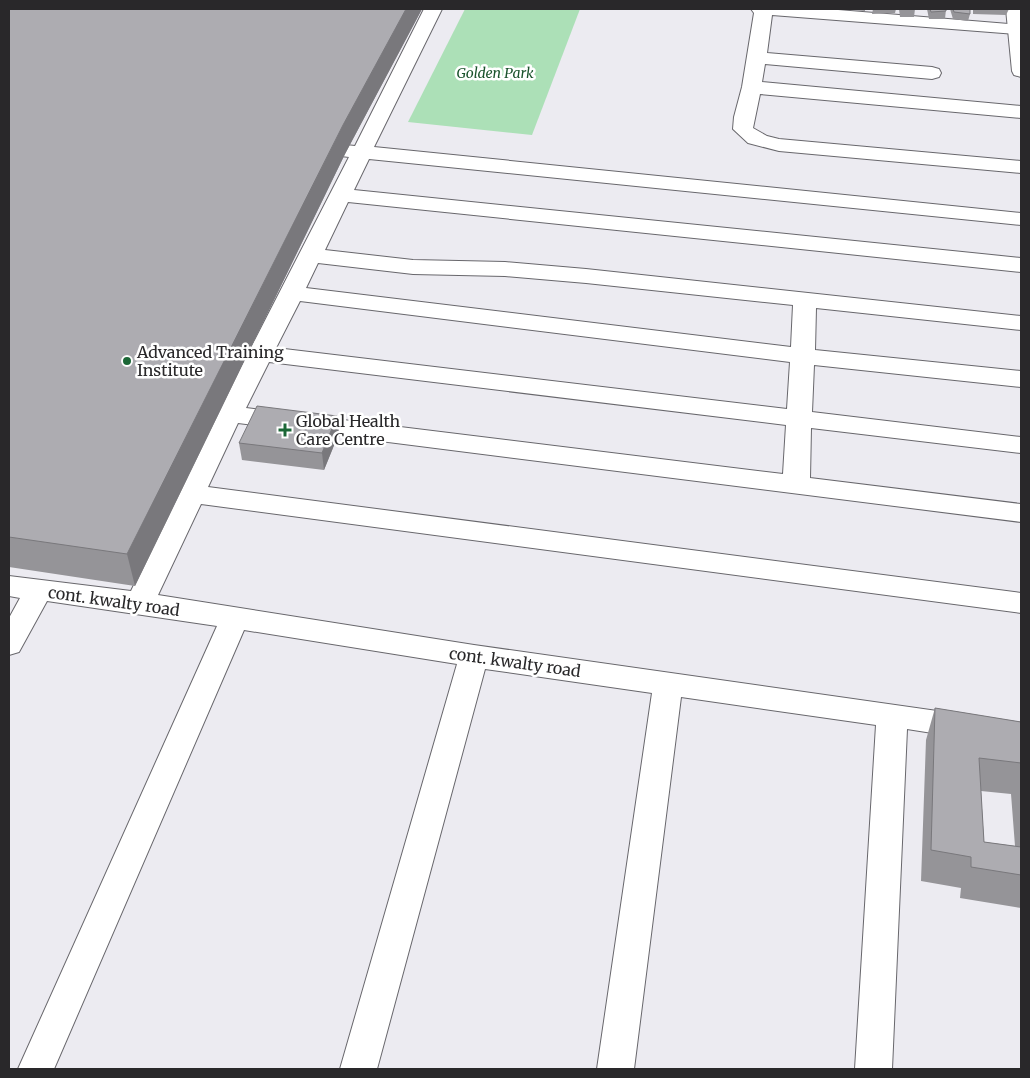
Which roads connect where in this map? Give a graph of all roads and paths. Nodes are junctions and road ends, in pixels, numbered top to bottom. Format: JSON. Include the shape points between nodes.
{"nodes":[{"id":1,"x":433,"y":9,"type":"edge"},
{"id":2,"x":760,"y":9,"type":"edge"},
{"id":3,"x":764,"y":9,"type":"edge"},
{"id":4,"x":1015,"y":9,"type":"edge"},
{"id":5,"x":1016,"y":29,"type":"junction"},
{"id":6,"x":757,"y":58,"type":"junction"},
{"id":7,"x":1021,"y":61,"type":"edge"},
{"id":8,"x":932,"y":73,"type":"dead end"},
{"id":9,"x":752,"y":87,"type":"junction"},
{"id":10,"x":1021,"y":112,"type":"edge"},
{"id":11,"x":294,"y":146,"type":"edge"},
{"id":12,"x":362,"y":151,"type":"junction"},
{"id":13,"x":1021,"y":167,"type":"edge"},
{"id":14,"x":342,"y":195,"type":"junction"},
{"id":15,"x":1021,"y":219,"type":"edge"},
{"id":16,"x":310,"y":255,"type":"junction"},
{"id":17,"x":1021,"y":265,"type":"edge"},
{"id":18,"x":292,"y":293,"type":"junction"},
{"id":19,"x":805,"y":299,"type":"junction"},
{"id":20,"x":1021,"y":323,"type":"edge"},
{"id":21,"x":262,"y":354,"type":"junction"},
{"id":22,"x":801,"y":356,"type":"junction"},
{"id":23,"x":1021,"y":379,"type":"edge"},
{"id":24,"x":230,"y":414,"type":"junction"},
{"id":25,"x":798,"y":418,"type":"junction"},
{"id":26,"x":1021,"y":445,"type":"edge"},
{"id":27,"x":796,"y":485,"type":"junction"},
{"id":28,"x":192,"y":494,"type":"junction"},
{"id":29,"x":1021,"y":513,"type":"edge"},
{"id":30,"x":9,"y":586,"type":"edge"},
{"id":31,"x":38,"y":591,"type":"junction"},
{"id":32,"x":140,"y":603,"type":"junction"},
{"id":33,"x":1021,"y":603,"type":"edge"},
{"id":34,"x":234,"y":618,"type":"junction"},
{"id":35,"x":9,"y":644,"type":"edge"},
{"id":36,"x":474,"y":656,"type":"junction"},
{"id":37,"x":668,"y":684,"type":"junction"},
{"id":38,"x":892,"y":715,"type":"junction"},
{"id":39,"x":1021,"y":735,"type":"edge"},
{"id":40,"x":36,"y":1069,"type":"edge"},
{"id":41,"x":358,"y":1069,"type":"edge"},
{"id":42,"x":616,"y":1069,"type":"edge"},
{"id":43,"x":874,"y":1069,"type":"edge"}],
"edges":[{"from":1,"to":12,"type":"street"},
{"from":2,"to":3,"type":"street"},
{"from":3,"to":5,"type":"street"},
{"from":3,"to":6,"type":"street"},
{"from":4,"to":5,"type":"street"},
{"from":5,"to":7,"type":"street"},
{"from":6,"to":8,"type":"street"},
{"from":6,"to":9,"type":"street"},
{"from":9,"to":10,"type":"street"},
{"from":9,"to":13,"type":"street","via":[[743,129],[760,142]]},
{"from":11,"to":12,"type":"street"},
{"from":12,"to":14,"type":"street"},
{"from":12,"to":15,"type":"street"},
{"from":14,"to":16,"type":"street"},
{"from":14,"to":17,"type":"street"},
{"from":16,"to":18,"type":"street"},
{"from":16,"to":19,"type":"street","via":[[413,267],[568,274]]},
{"from":18,"to":21,"type":"street"},
{"from":18,"to":22,"type":"street"},
{"from":19,"to":20,"type":"street"},
{"from":19,"to":22,"type":"street"},
{"from":21,"to":24,"type":"street"},
{"from":21,"to":25,"type":"street"},
{"from":22,"to":23,"type":"street"},
{"from":22,"to":25,"type":"street"},
{"from":24,"to":27,"type":"street"},
{"from":24,"to":28,"type":"street"},
{"from":25,"to":26,"type":"street"},
{"from":25,"to":27,"type":"street"},
{"from":27,"to":29,"type":"street"},
{"from":28,"to":32,"type":"street"},
{"from":28,"to":33,"type":"street"},
{"from":30,"to":31,"type":"street","name":"cont. kwalty road"},
{"from":31,"to":32,"type":"street","name":"cont. kwalty road"},
{"from":31,"to":35,"type":"street"},
{"from":32,"to":34,"type":"street","name":"cont. kwalty road"},
{"from":34,"to":36,"type":"street","name":"cont. kwalty road"},
{"from":34,"to":40,"type":"street"},
{"from":36,"to":37,"type":"street","name":"cont. kwalty road"},
{"from":36,"to":41,"type":"street"},
{"from":37,"to":38,"type":"street","name":"cont. kwalty road"},
{"from":37,"to":42,"type":"street"},
{"from":38,"to":39,"type":"street","name":"cont. kwalty road"},
{"from":38,"to":43,"type":"street"}]}
